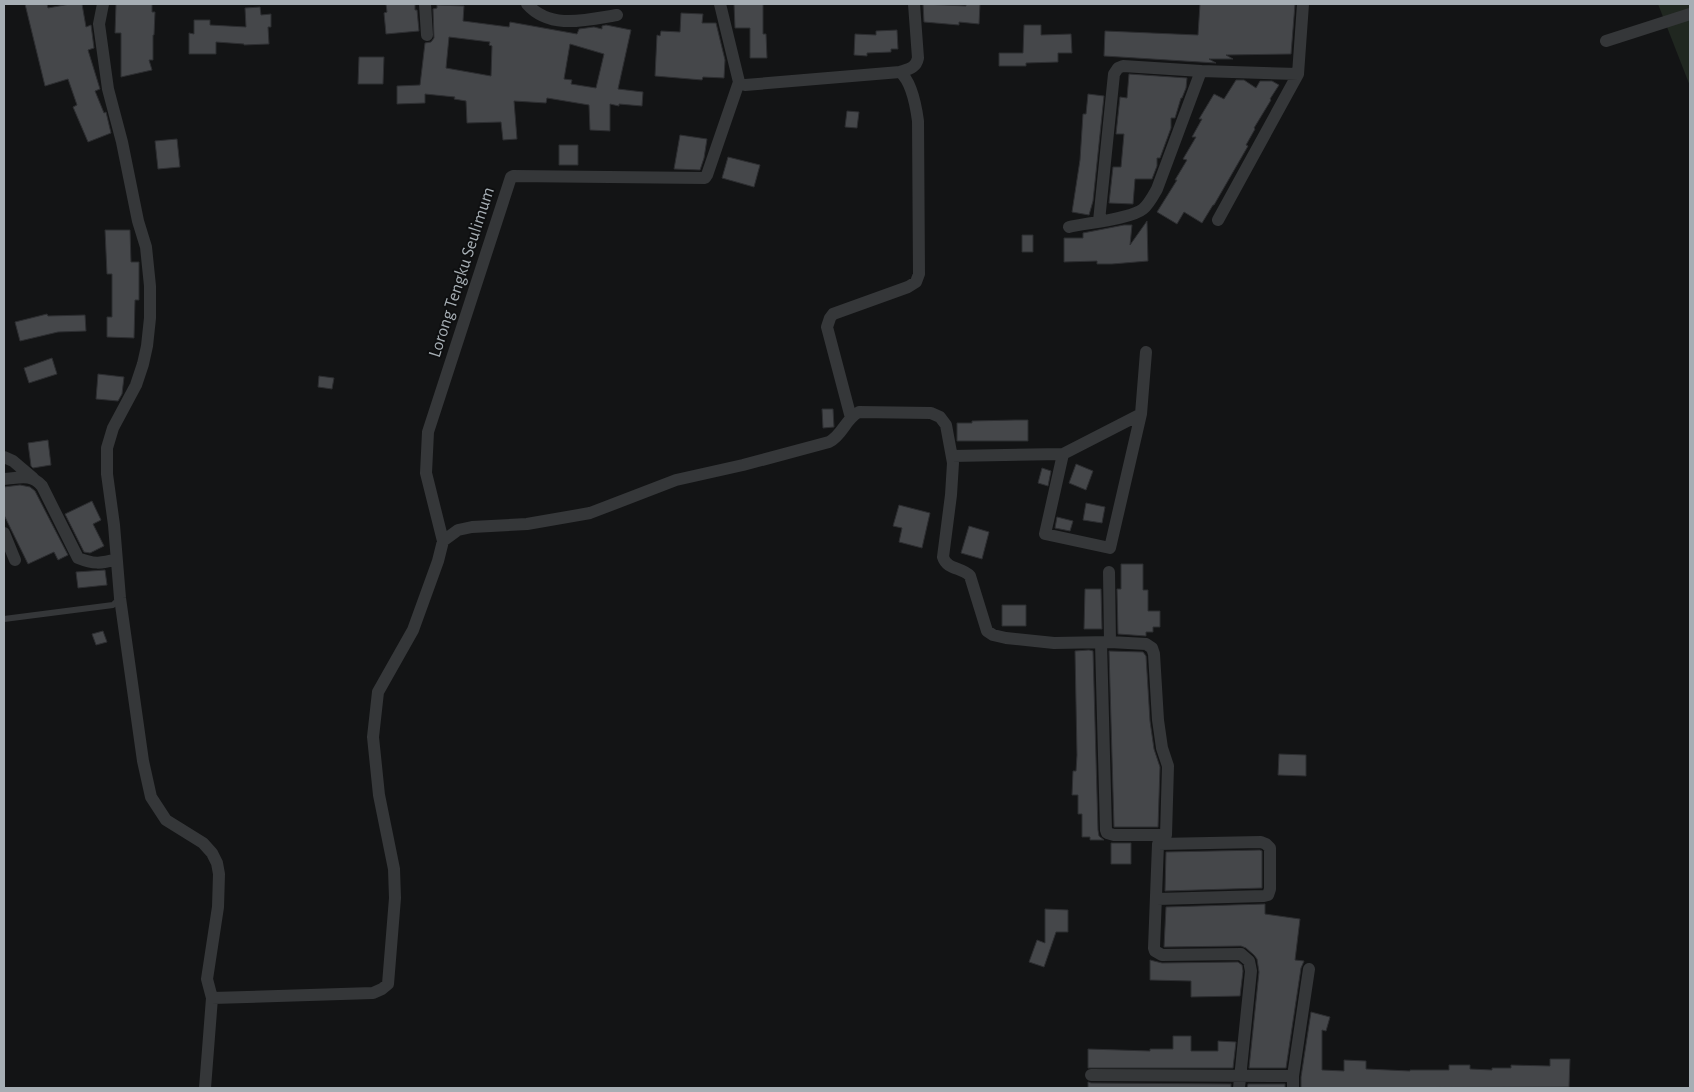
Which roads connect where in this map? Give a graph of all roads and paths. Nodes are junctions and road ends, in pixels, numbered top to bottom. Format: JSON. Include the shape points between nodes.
{"nodes":[{"id":1,"x":103,"y":4,"type":"edge"},
{"id":2,"x":425,"y":4,"type":"edge"},
{"id":3,"x":526,"y":4,"type":"edge"},
{"id":4,"x":720,"y":4,"type":"edge"},
{"id":5,"x":914,"y":4,"type":"edge"},
{"id":6,"x":1303,"y":4,"type":"edge"},
{"id":7,"x":1690,"y":14,"type":"edge"},
{"id":8,"x":617,"y":15,"type":"dead end"},
{"id":9,"x":427,"y":35,"type":"dead end"},
{"id":10,"x":1606,"y":41,"type":"dead end"},
{"id":11,"x":1201,"y":71,"type":"junction"},
{"id":12,"x":900,"y":72,"type":"junction"},
{"id":13,"x":1298,"y":74,"type":"junction"},
{"id":14,"x":739,"y":82,"type":"junction"},
{"id":15,"x":1218,"y":220,"type":"dead end"},
{"id":16,"x":1099,"y":221,"type":"junction"},
{"id":17,"x":1069,"y":226,"type":"dead end"},
{"id":18,"x":1146,"y":352,"type":"dead end"},
{"id":19,"x":1141,"y":414,"type":"junction"},
{"id":20,"x":851,"y":418,"type":"junction"},
{"id":21,"x":1063,"y":454,"type":"junction"},
{"id":22,"x":952,"y":456,"type":"junction"},
{"id":23,"x":4,"y":457,"type":"edge"},
{"id":24,"x":33,"y":478,"type":"junction"},
{"id":25,"x":4,"y":479,"type":"edge"},
{"id":26,"x":438,"y":518,"type":"junction"},
{"id":27,"x":458,"y":530,"type":"junction"},
{"id":28,"x":4,"y":533,"type":"edge"},
{"id":29,"x":443,"y":541,"type":"junction"},
{"id":30,"x":116,"y":559,"type":"junction"},
{"id":31,"x":15,"y":560,"type":"dead end"},
{"id":32,"x":1109,"y":572,"type":"dead end"},
{"id":33,"x":120,"y":598,"type":"junction"},
{"id":34,"x":4,"y":619,"type":"edge"},
{"id":35,"x":1106,"y":642,"type":"junction"},
{"id":36,"x":1162,"y":839,"type":"junction"},
{"id":37,"x":1157,"y":899,"type":"junction"},
{"id":38,"x":1309,"y":969,"type":"dead end"},
{"id":39,"x":212,"y":998,"type":"junction"},
{"id":40,"x":1091,"y":1075,"type":"dead end"},
{"id":41,"x":1239,"y":1082,"type":"edge"},
{"id":42,"x":1293,"y":1082,"type":"edge"},
{"id":43,"x":204,"y":1088,"type":"edge"}],
"edges":[{"from":1,"to":30,"type":"street","via":[[98,24],[108,89],[146,247],[150,286],[150,318],[143,364],[106,448]]},
{"from":2,"to":9,"type":"street"},
{"from":3,"to":8,"type":"street","via":[[552,20],[578,21]]},
{"from":4,"to":14,"type":"street"},
{"from":5,"to":12,"type":"street","via":[[917,64]]},
{"from":6,"to":13,"type":"street"},
{"from":7,"to":10,"type":"street"},
{"from":11,"to":13,"type":"street"},
{"from":11,"to":16,"type":"street","via":[[1151,200],[1142,210],[1131,215]]},
{"from":11,"to":16,"type":"street","via":[[1118,68],[1114,74]]},
{"from":12,"to":14,"type":"street","via":[[745,85]]},
{"from":12,"to":20,"type":"street","via":[[908,80],[918,121],[918,274],[916,282],[908,287],[833,314],[830,318],[827,327]]},
{"from":13,"to":15,"type":"street"},
{"from":14,"to":26,"type":"street","name":"Lorong Tengku Seulimum","via":[[705,178],[511,177],[428,432],[426,473]]},
{"from":16,"to":17,"type":"street"},
{"from":18,"to":19,"type":"street"},
{"from":19,"to":21,"type":"street"},
{"from":19,"to":21,"type":"street","via":[[1110,548],[1045,534]]},
{"from":20,"to":22,"type":"street","via":[[859,412],[936,414],[944,420]]},
{"from":20,"to":27,"type":"street","via":[[838,436],[829,442],[676,480],[590,513],[527,524]]},
{"from":21,"to":22,"type":"street"},
{"from":22,"to":35,"type":"street","via":[[943,557],[950,566],[970,576],[987,631],[1006,638],[1054,643]]},
{"from":23,"to":24,"type":"street","via":[[13,460]]},
{"from":24,"to":25,"type":"street"},
{"from":24,"to":30,"type":"street","via":[[42,486],[78,558],[90,563]]},
{"from":26,"to":27,"type":"street"},
{"from":26,"to":29,"type":"street","name":"Lorong Tengku Seulimum"},
{"from":27,"to":29,"type":"street"},
{"from":28,"to":31,"type":"street"},
{"from":29,"to":39,"type":"street","via":[[409,640],[381,683],[376,698],[373,737],[379,796],[393,860],[395,898],[388,984],[373,993]]},
{"from":30,"to":33,"type":"street"},
{"from":32,"to":35,"type":"street"},
{"from":33,"to":34,"type":"lane","via":[[113,605]]},
{"from":33,"to":39,"type":"street","via":[[151,797],[166,820],[203,843],[217,863],[218,907],[208,979]]},
{"from":35,"to":36,"type":"street","via":[[1146,644],[1154,654],[1158,720],[1168,766]]},
{"from":35,"to":36,"type":"street","via":[[1106,830],[1114,835]]},
{"from":36,"to":37,"type":"street"},
{"from":36,"to":37,"type":"street","via":[[1266,844],[1270,848],[1270,889],[1264,896]]},
{"from":37,"to":41,"type":"street","via":[[1155,951],[1162,955],[1241,954],[1249,961],[1251,971]]},
{"from":38,"to":42,"type":"street"},
{"from":39,"to":43,"type":"street"},
{"from":40,"to":41,"type":"street"},
{"from":41,"to":42,"type":"street"}]}
